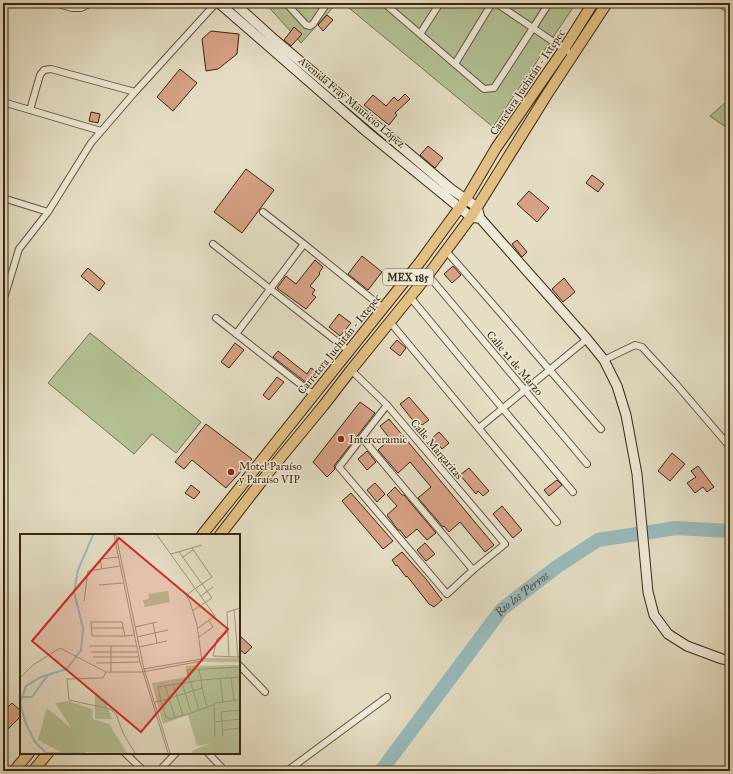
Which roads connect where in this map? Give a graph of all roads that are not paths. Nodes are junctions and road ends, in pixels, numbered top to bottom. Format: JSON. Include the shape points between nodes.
{"nodes":[{"id":1,"x":55,"y":3,"type":"edge"},
{"id":2,"x":91,"y":3,"type":"edge"},
{"id":3,"x":218,"y":3,"type":"edge"},
{"id":4,"x":234,"y":3,"type":"edge"},
{"id":5,"x":286,"y":3,"type":"edge"},
{"id":6,"x":327,"y":3,"type":"edge"},
{"id":7,"x":384,"y":3,"type":"edge"},
{"id":8,"x":440,"y":3,"type":"edge"},
{"id":9,"x":492,"y":3,"type":"edge"},
{"id":10,"x":496,"y":3,"type":"edge"},
{"id":11,"x":549,"y":3,"type":"edge"},
{"id":12,"x":593,"y":3,"type":"edge"},
{"id":13,"x":607,"y":3,"type":"edge"},
{"id":14,"x":717,"y":3,"type":"edge"},
{"id":15,"x":730,"y":12,"type":"edge"},
{"id":16,"x":533,"y":28,"type":"junction"},
{"id":17,"x":420,"y":34,"type":"junction"},
{"id":18,"x":564,"y":49,"type":"junction"},
{"id":19,"x":573,"y":55,"type":"junction"},
{"id":20,"x":455,"y":64,"type":"junction"},
{"id":21,"x":135,"y":92,"type":"junction"},
{"id":22,"x":3,"y":102,"type":"edge"},
{"id":23,"x":30,"y":110,"type":"junction"},
{"id":24,"x":101,"y":131,"type":"junction"},
{"id":25,"x":3,"y":198,"type":"edge"},
{"id":26,"x":466,"y":198,"type":"junction"},
{"id":27,"x":477,"y":207,"type":"junction"},
{"id":28,"x":459,"y":208,"type":"junction"},
{"id":29,"x":48,"y":212,"type":"junction"},
{"id":30,"x":263,"y":212,"type":"dead end"},
{"id":31,"x":475,"y":218,"type":"junction"},
{"id":32,"x":213,"y":244,"type":"dead end"},
{"id":33,"x":304,"y":244,"type":"junction"},
{"id":34,"x":446,"y":251,"type":"junction"},
{"id":35,"x":428,"y":275,"type":"junction"},
{"id":36,"x":270,"y":289,"type":"junction"},
{"id":37,"x":3,"y":294,"type":"edge"},
{"id":38,"x":410,"y":297,"type":"junction"},
{"id":39,"x":383,"y":308,"type":"junction"},
{"id":40,"x":216,"y":318,"type":"dead end"},
{"id":41,"x":390,"y":322,"type":"junction"},
{"id":42,"x":236,"y":334,"type":"junction"},
{"id":43,"x":587,"y":339,"type":"junction"},
{"id":44,"x":349,"y":351,"type":"junction"},
{"id":45,"x":604,"y":360,"type":"junction"},
{"id":46,"x":351,"y":370,"type":"junction"},
{"id":47,"x":549,"y":370,"type":"junction"},
{"id":48,"x":525,"y":390,"type":"junction"},
{"id":49,"x":314,"y":395,"type":"junction"},
{"id":50,"x":387,"y":405,"type":"junction"},
{"id":51,"x":503,"y":409,"type":"junction"},
{"id":52,"x":479,"y":428,"type":"junction"},
{"id":53,"x":601,"y":429,"type":"dead end"},
{"id":54,"x":362,"y":438,"type":"junction"},
{"id":55,"x":730,"y":447,"type":"edge"},
{"id":56,"x":587,"y":464,"type":"dead end"},
{"id":57,"x":573,"y":492,"type":"dead end"},
{"id":58,"x":215,"y":519,"type":"junction"},
{"id":59,"x":558,"y":522,"type":"dead end"},
{"id":60,"x":223,"y":531,"type":"edge"},
{"id":61,"x":203,"y":534,"type":"edge"},
{"id":62,"x":473,"y":570,"type":"junction"},
{"id":63,"x":730,"y":661,"type":"edge"},
{"id":64,"x":240,"y":666,"type":"edge"},
{"id":65,"x":265,"y":692,"type":"dead end"},
{"id":66,"x":387,"y":697,"type":"dead end"},
{"id":67,"x":28,"y":754,"type":"edge"},
{"id":68,"x":47,"y":754,"type":"edge"},
{"id":69,"x":126,"y":754,"type":"edge"},
{"id":70,"x":175,"y":754,"type":"edge"},
{"id":71,"x":209,"y":754,"type":"edge"},
{"id":72,"x":14,"y":771,"type":"edge"},
{"id":73,"x":33,"y":771,"type":"edge"},
{"id":74,"x":144,"y":771,"type":"edge"},
{"id":75,"x":160,"y":771,"type":"edge"},
{"id":76,"x":225,"y":771,"type":"edge"},
{"id":77,"x":287,"y":771,"type":"edge"}],
"edges":[{"from":1,"to":2,"type":"street","via":[[72,8],[81,8]]},
{"from":3,"to":21,"type":"street"},
{"from":3,"to":28,"type":"street","name":"Avenida Fray Mauricio López"},
{"from":4,"to":26,"type":"street","name":"Avenida Fray Mauricio López","via":[[451,189]]},
{"from":5,"to":6,"type":"street","via":[[306,25],[310,26]]},
{"from":7,"to":17,"type":"street"},
{"from":8,"to":17,"type":"street"},
{"from":9,"to":20,"type":"street"},
{"from":10,"to":16,"type":"street"},
{"from":11,"to":16,"type":"street"},
{"from":12,"to":18,"type":"main road","name":"Carretera Juchitán - Ixtepec","number":"MEX 185"},
{"from":13,"to":19,"type":"main road","name":"Carretera Juchitán - Ixtepec","number":"MEX 185"},
{"from":14,"to":15,"type":"lane"},
{"from":16,"to":18,"type":"street"},
{"from":16,"to":20,"type":"street","via":[[494,88],[484,89]]},
{"from":17,"to":20,"type":"street"},
{"from":18,"to":19,"type":"street"},
{"from":18,"to":26,"type":"main road","name":"Carretera Juchitán - Ixtepec","number":"MEX 185","via":[[496,148]]},
{"from":19,"to":27,"type":"main road","name":"Carretera Juchitán - Ixtepec","number":"MEX 185"},
{"from":21,"to":23,"type":"street","via":[[50,69],[44,70],[40,75]]},
{"from":21,"to":24,"type":"street"},
{"from":22,"to":23,"type":"street"},
{"from":23,"to":24,"type":"street"},
{"from":24,"to":29,"type":"street"},
{"from":25,"to":29,"type":"street"},
{"from":26,"to":27,"type":"street","name":"Avenida Fray Mauricio López"},
{"from":26,"to":28,"type":"main road","name":"Carretera Juchitán - Ixtepec","number":"MEX 185"},
{"from":27,"to":31,"type":"main road","name":"Carretera Juchitán - Ixtepec","number":"MEX 185"},
{"from":28,"to":31,"type":"street","name":"Avenida Fray Mauricio López"},
{"from":28,"to":39,"type":"main road","name":"Carretera Juchitán - Ixtepec","number":"MEX 185"},
{"from":29,"to":37,"type":"street","via":[[19,249],[5,295]]},
{"from":30,"to":33,"type":"street"},
{"from":31,"to":34,"type":"main road","name":"Carretera Juchitán - Ixtepec","number":"MEX 185"},
{"from":31,"to":43,"type":"street","name":"Avenida Fray Mauricio López"},
{"from":32,"to":36,"type":"street"},
{"from":33,"to":36,"type":"street"},
{"from":33,"to":39,"type":"street"},
{"from":34,"to":35,"type":"main road","name":"Carretera Juchitán - Ixtepec","number":"MEX 185"},
{"from":34,"to":47,"type":"street"},
{"from":35,"to":38,"type":"main road","name":"Carretera Juchitán - Ixtepec","number":"MEX 185"},
{"from":35,"to":48,"type":"street","name":"Calle 21 de Marzo"},
{"from":36,"to":42,"type":"street"},
{"from":36,"to":44,"type":"street"},
{"from":38,"to":41,"type":"main road","name":"Carretera Juchitán - Ixtepec","number":"MEX 185"},
{"from":38,"to":51,"type":"street"},
{"from":39,"to":44,"type":"main road","name":"Carretera Juchitán - Ixtepec","number":"MEX 185"},
{"from":40,"to":42,"type":"street"},
{"from":41,"to":46,"type":"main road","name":"Carretera Juchitán - Ixtepec","number":"MEX 185"},
{"from":41,"to":52,"type":"street"},
{"from":42,"to":49,"type":"street"},
{"from":43,"to":45,"type":"street","name":"Avenida Fray Mauricio López"},
{"from":43,"to":47,"type":"street"},
{"from":44,"to":49,"type":"main road","name":"Carretera Juchitán - Ixtepec","number":"MEX 185"},
{"from":45,"to":55,"type":"street","via":[[635,345],[642,347]]},
{"from":45,"to":63,"type":"street","name":"Avenida Fray Mauricio López","via":[[617,386],[626,415],[637,474],[648,592],[654,615],[668,634],[687,646]]},
{"from":46,"to":50,"type":"street","name":"Calle Margaritas"},
{"from":46,"to":60,"type":"main road","name":"Carretera Juchitán - Ixtepec","number":"MEX 185"},
{"from":47,"to":48,"type":"street"},
{"from":47,"to":53,"type":"street"},
{"from":48,"to":51,"type":"street"},
{"from":48,"to":56,"type":"street","name":"Calle 21 de Marzo"},
{"from":49,"to":58,"type":"main road","name":"Carretera Juchitán - Ixtepec","number":"MEX 185"},
{"from":50,"to":54,"type":"street"},
{"from":50,"to":62,"type":"street","name":"Calle Margaritas","via":[[505,544]]},
{"from":51,"to":52,"type":"street"},
{"from":51,"to":57,"type":"street"},
{"from":52,"to":59,"type":"street"},
{"from":54,"to":62,"type":"street"},
{"from":54,"to":62,"type":"street","via":[[339,468],[447,594]]},
{"from":58,"to":60,"type":"main road"},
{"from":58,"to":61,"type":"main road","name":"Carretera Juchitán - Ixtepec","number":"MEX 185"},
{"from":64,"to":65,"type":"street"},
{"from":66,"to":77,"type":"street"},
{"from":67,"to":72,"type":"main road"},
{"from":68,"to":73,"type":"main road"},
{"from":69,"to":74,"type":"street"},
{"from":70,"to":75,"type":"street"},
{"from":71,"to":76,"type":"street"}]}
